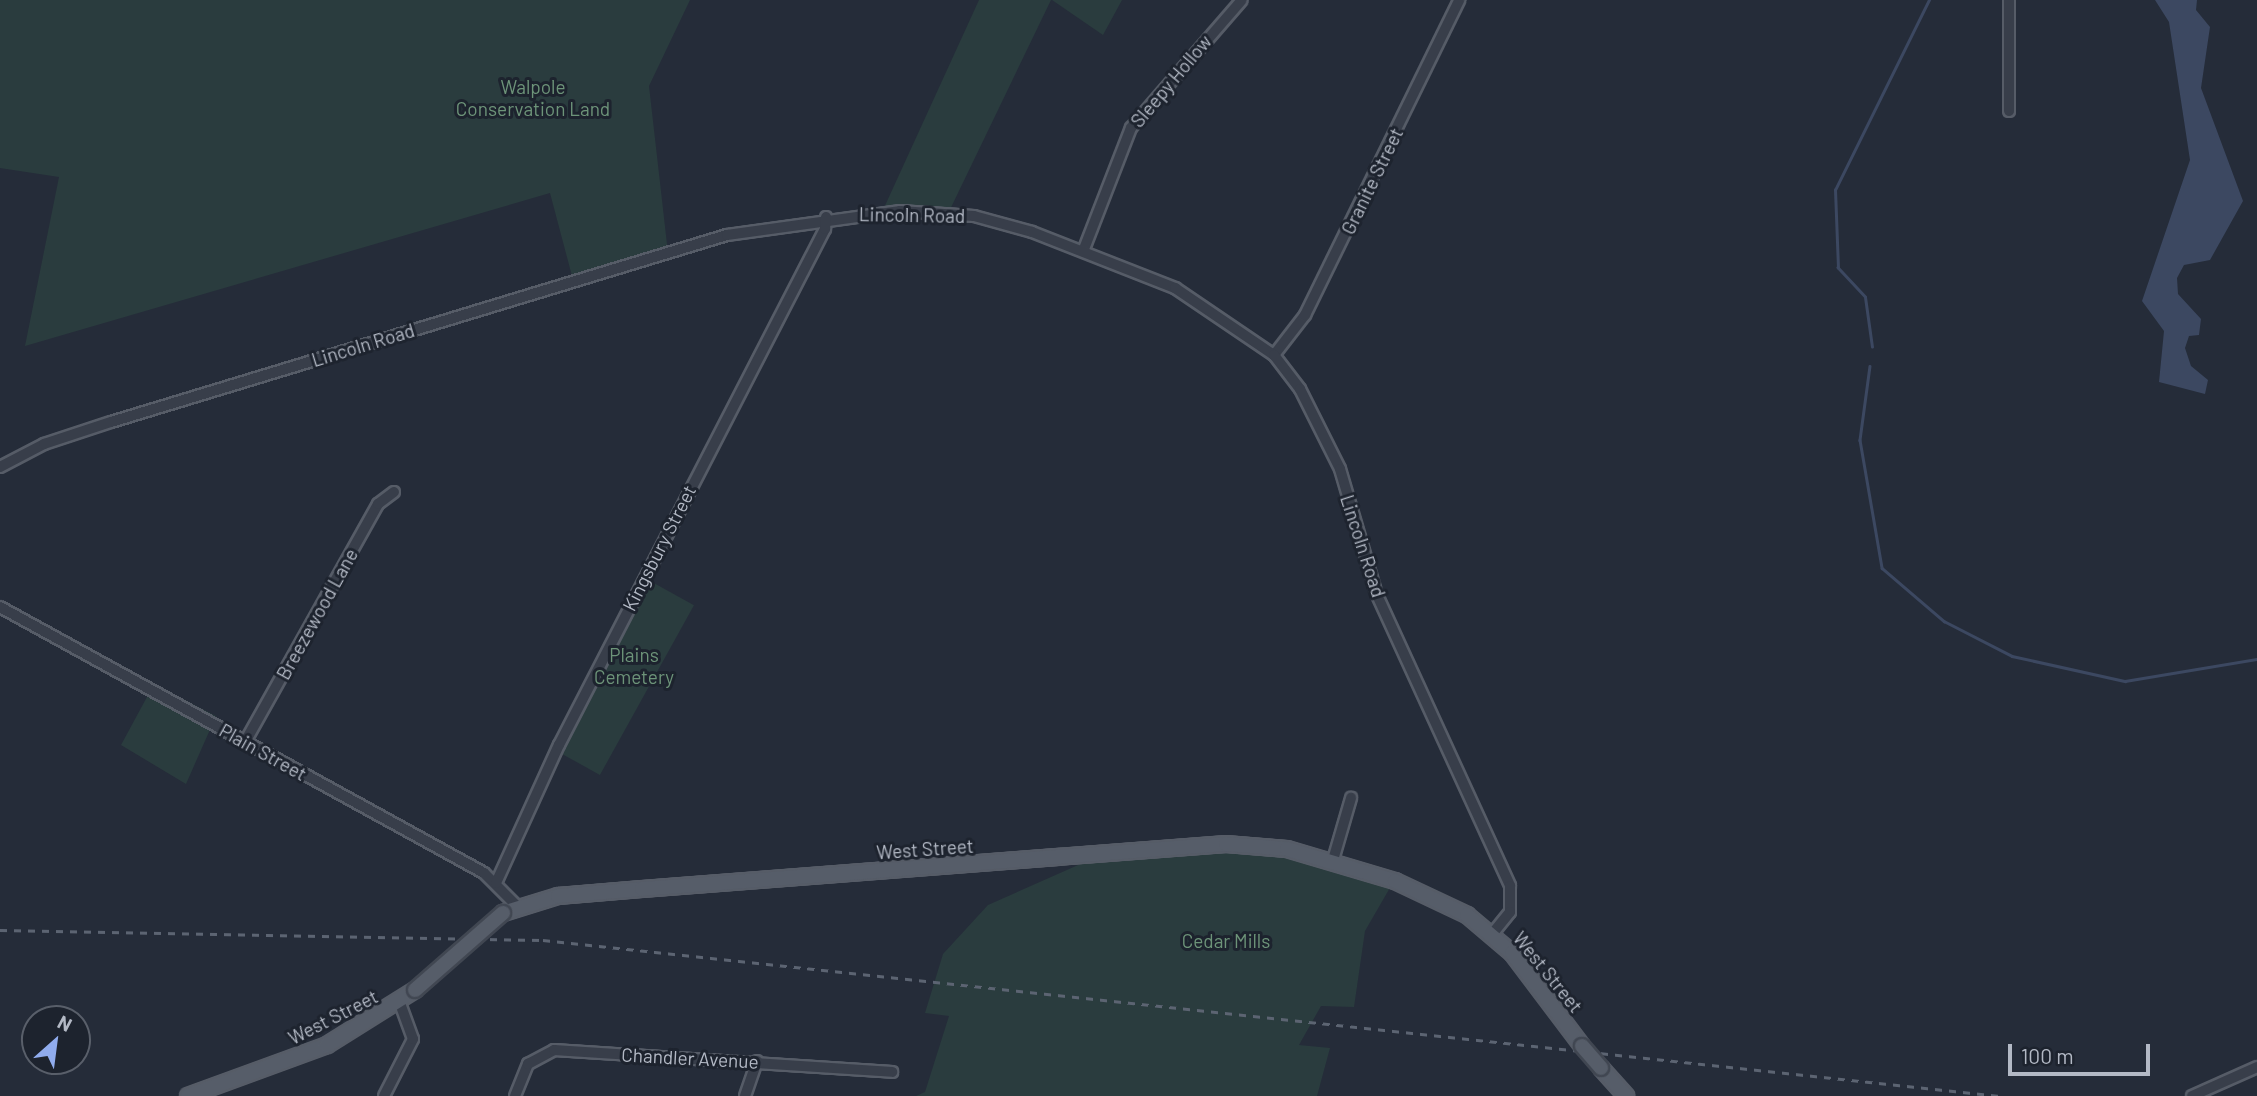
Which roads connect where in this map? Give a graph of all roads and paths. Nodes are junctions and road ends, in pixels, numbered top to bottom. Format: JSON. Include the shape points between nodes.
{"nodes":[{"id":1,"x":1242,"y":0,"type":"edge"},
{"id":2,"x":1459,"y":0,"type":"edge"},
{"id":3,"x":2009,"y":0,"type":"edge"},
{"id":4,"x":2009,"y":111,"type":"dead end"},
{"id":5,"x":826,"y":217,"type":"junction"},
{"id":6,"x":1084,"y":249,"type":"junction"},
{"id":7,"x":1274,"y":355,"type":"junction"},
{"id":8,"x":0,"y":467,"type":"edge"},
{"id":9,"x":394,"y":492,"type":"dead end"},
{"id":10,"x":0,"y":607,"type":"edge"},
{"id":11,"x":245,"y":742,"type":"junction"},
{"id":12,"x":1351,"y":798,"type":"dead end"},
{"id":13,"x":1333,"y":860,"type":"junction"},
{"id":14,"x":496,"y":883,"type":"junction"},
{"id":15,"x":518,"y":907,"type":"junction"},
{"id":16,"x":1492,"y":933,"type":"junction"},
{"id":17,"x":400,"y":1004,"type":"junction"},
{"id":18,"x":758,"y":1061,"type":"junction"},
{"id":19,"x":2257,"y":1067,"type":"edge"},
{"id":20,"x":892,"y":1072,"type":"dead end"},
{"id":21,"x":188,"y":1096,"type":"edge"},
{"id":22,"x":384,"y":1096,"type":"edge"},
{"id":23,"x":515,"y":1096,"type":"edge"},
{"id":24,"x":745,"y":1096,"type":"edge"},
{"id":25,"x":1626,"y":1096,"type":"edge"},
{"id":26,"x":2192,"y":1096,"type":"edge"}],
"edges":[{"from":1,"to":6,"type":"street","name":"Sleepy Hollow","via":[[1131,128]]},
{"from":2,"to":7,"type":"street","name":"Granite Street","via":[[1305,316]]},
{"from":3,"to":4,"type":"street"},
{"from":5,"to":6,"type":"street","name":"Lincoln Road","via":[[963,215]]},
{"from":5,"to":8,"type":"street","name":"Lincoln Road","via":[[727,235],[507,300],[44,444]]},
{"from":5,"to":14,"type":"street","name":"Kingsbury Street","via":[[559,745]]},
{"from":6,"to":7,"type":"street","name":"Lincoln Road","via":[[1175,288]]},
{"from":7,"to":16,"type":"street","name":"Lincoln Road","via":[[1306,399],[1340,469],[1377,595],[1508,880],[1511,909]]},
{"from":9,"to":11,"type":"street","name":"Breezewood Lane","via":[[378,504]]},
{"from":10,"to":11,"type":"street","name":"Plain Street"},
{"from":11,"to":14,"type":"street","name":"Plain Street"},
{"from":12,"to":13,"type":"street"},
{"from":13,"to":15,"type":"main road","name":"West Street","via":[[1226,844],[570,895]]},
{"from":13,"to":16,"type":"main road","name":"West Street","via":[[1448,904]]},
{"from":14,"to":15,"type":"street","name":"Plain Street"},
{"from":15,"to":17,"type":"main road","name":"West Street","bridge":true,"via":[[503,913]]},
{"from":16,"to":25,"type":"main road","name":"West Street","bridge":true},
{"from":17,"to":21,"type":"main road","name":"West Street","via":[[327,1045]]},
{"from":17,"to":22,"type":"street","via":[[413,1040]]},
{"from":18,"to":20,"type":"street","name":"Chandler Avenue"},
{"from":18,"to":23,"type":"street","name":"Chandler Avenue","via":[[554,1050],[527,1064]]},
{"from":18,"to":24,"type":"street"},
{"from":19,"to":26,"type":"street"}]}
